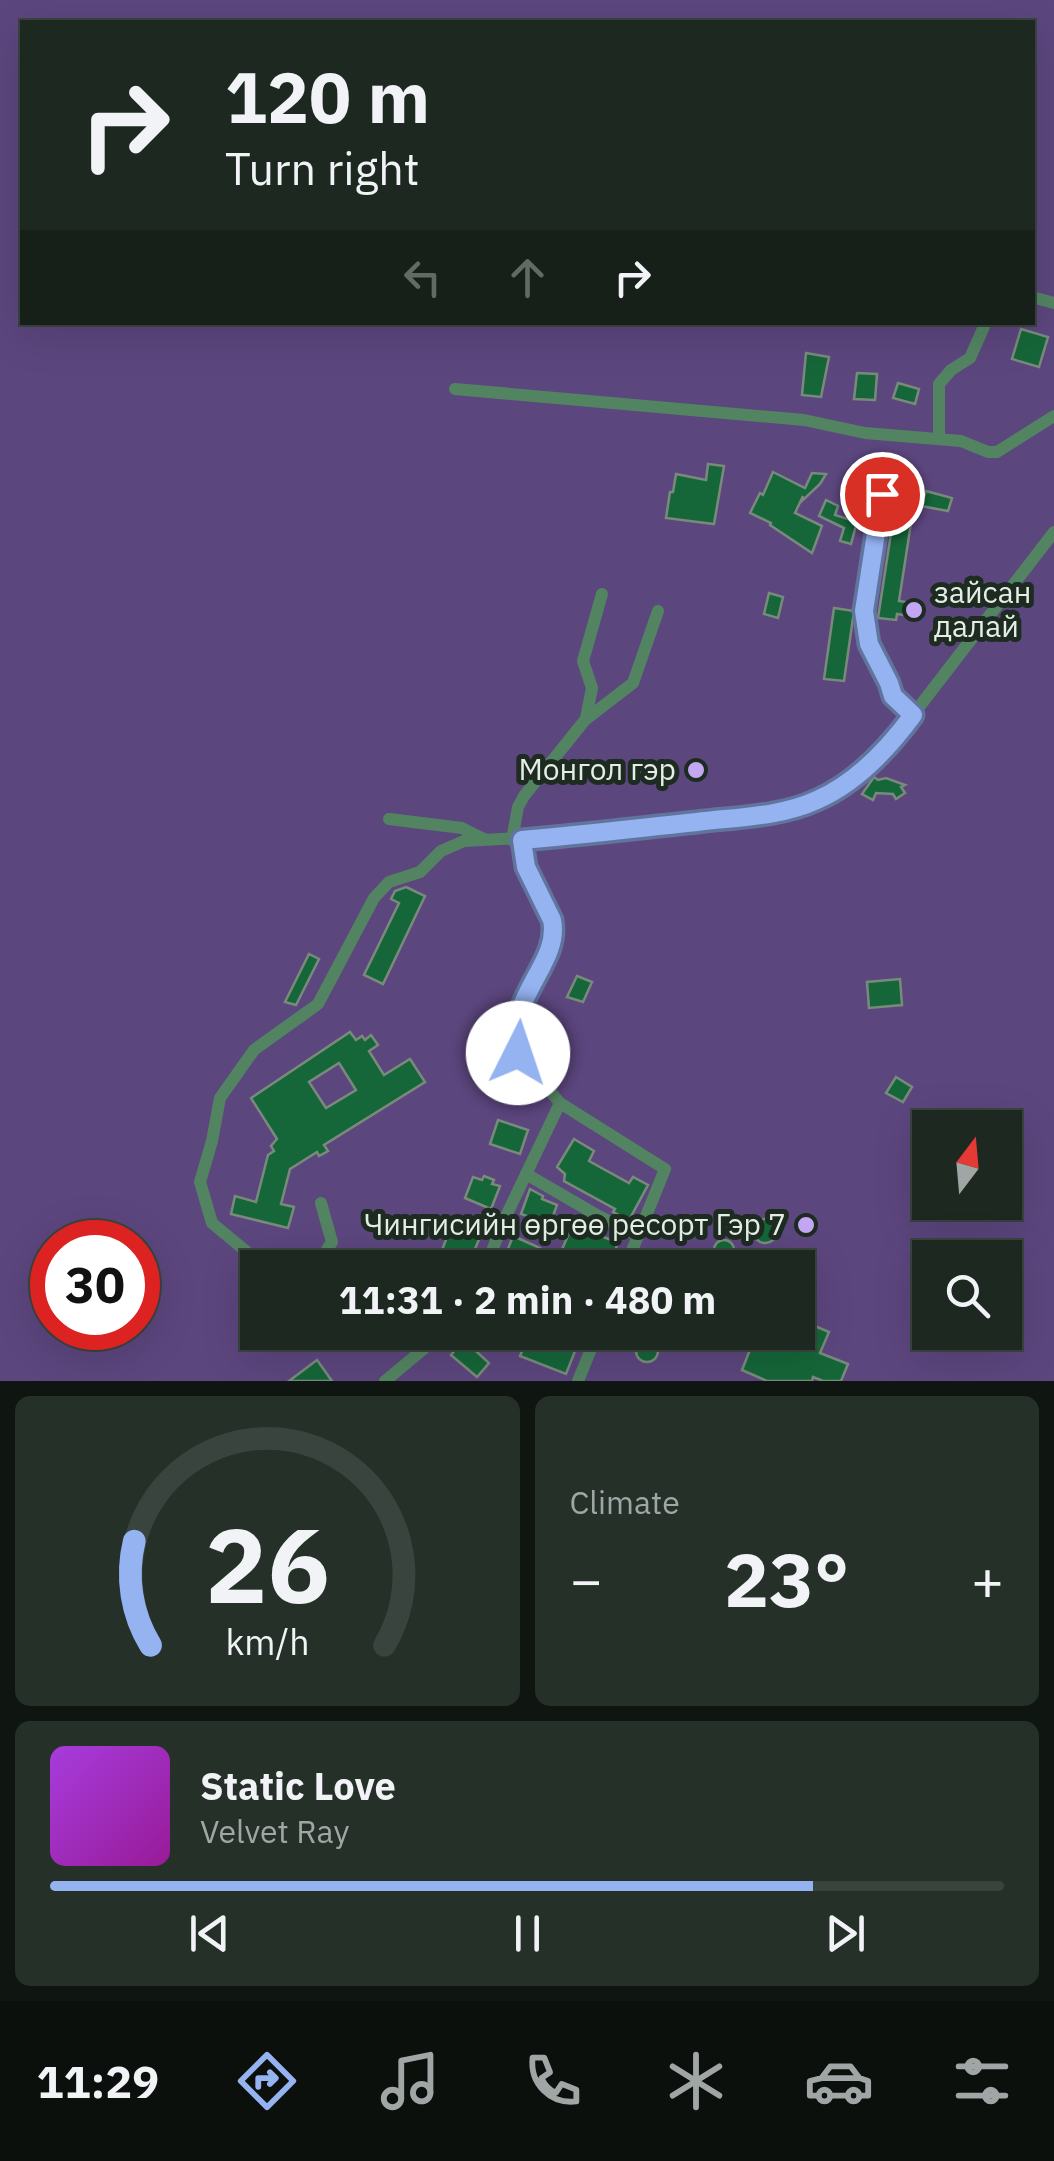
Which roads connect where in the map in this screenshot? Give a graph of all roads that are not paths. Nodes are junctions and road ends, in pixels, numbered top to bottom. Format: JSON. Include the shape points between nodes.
{"nodes":[{"id":1,"x":985,"y":325,"type":"edge"},
{"id":2,"x":455,"y":389,"type":"dead end"},
{"id":3,"x":1054,"y":416,"type":"edge"},
{"id":4,"x":939,"y":438,"type":"junction"},
{"id":5,"x":882,"y":494,"type":"dead end"},
{"id":6,"x":1054,"y":532,"type":"edge"},
{"id":7,"x":602,"y":594,"type":"dead end"},
{"id":8,"x":658,"y":611,"type":"dead end"},
{"id":9,"x":911,"y":718,"type":"junction"},
{"id":10,"x":586,"y":720,"type":"junction"},
{"id":11,"x":390,"y":819,"type":"dead end"},
{"id":12,"x":486,"y":840,"type":"junction"},
{"id":13,"x":517,"y":840,"type":"junction"},
{"id":14,"x":560,"y":1103,"type":"junction"},
{"id":15,"x":526,"y":1174,"type":"junction"},
{"id":16,"x":322,"y":1203,"type":"dead end"},
{"id":17,"x":638,"y":1236,"type":"junction"},
{"id":18,"x":244,"y":1250,"type":"edge"},
{"id":19,"x":327,"y":1250,"type":"edge"},
{"id":20,"x":494,"y":1250,"type":"edge"},
{"id":21,"x":632,"y":1250,"type":"edge"},
{"id":22,"x":422,"y":1350,"type":"edge"},
{"id":23,"x":591,"y":1350,"type":"edge"},
{"id":24,"x":385,"y":1381,"type":"edge"},
{"id":25,"x":578,"y":1381,"type":"edge"}],
"edges":[{"from":1,"to":4,"type":"street","via":[[970,358],[938,384]]},
{"from":2,"to":4,"type":"street"},
{"from":3,"to":4,"type":"street","via":[[996,452]]},
{"from":5,"to":9,"type":"street","via":[[864,611],[869,644]]},
{"from":6,"to":9,"type":"street"},
{"from":7,"to":10,"type":"street","via":[[584,661],[592,688]]},
{"from":8,"to":10,"type":"street","via":[[633,683]]},
{"from":9,"to":13,"type":"street","via":[[857,775],[798,807]]},
{"from":10,"to":13,"type":"street","via":[[524,796]]},
{"from":11,"to":12,"type":"street","via":[[462,828]]},
{"from":12,"to":13,"type":"street"},
{"from":12,"to":18,"type":"street","via":[[464,841],[420,872],[389,882],[318,1004],[254,1050],[220,1098],[200,1182],[212,1223]]},
{"from":13,"to":14,"type":"street","via":[[554,928],[518,1012],[516,1043]]},
{"from":14,"to":15,"type":"street"},
{"from":14,"to":17,"type":"street","via":[[665,1168]]},
{"from":15,"to":17,"type":"street"},
{"from":15,"to":20,"type":"street"},
{"from":16,"to":19,"type":"street","via":[[332,1242]]},
{"from":17,"to":21,"type":"street"},
{"from":22,"to":24,"type":"street"},
{"from":23,"to":25,"type":"street"}]}
